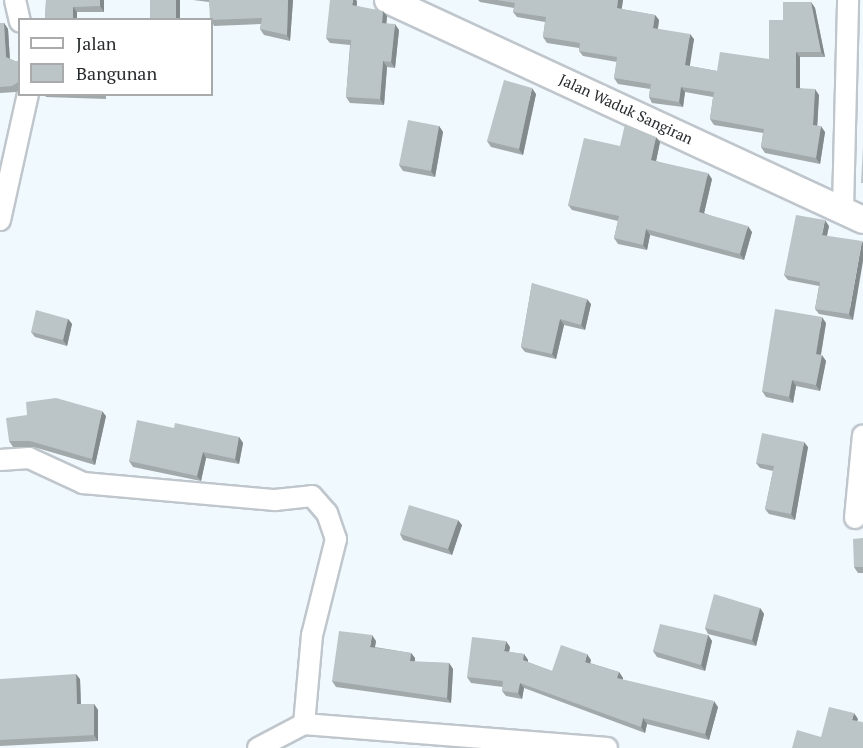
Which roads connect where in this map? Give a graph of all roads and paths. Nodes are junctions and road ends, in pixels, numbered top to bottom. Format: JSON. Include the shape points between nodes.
{"nodes":[{"id":1,"x":15,"y":0,"type":"edge"},
{"id":2,"x":388,"y":0,"type":"edge"},
{"id":3,"x":848,"y":0,"type":"edge"},
{"id":4,"x":19,"y":18,"type":"edge"},
{"id":5,"x":28,"y":96,"type":"edge"},
{"id":6,"x":853,"y":215,"type":"edge"},
{"id":7,"x":0,"y":220,"type":"edge"},
{"id":8,"x":863,"y":435,"type":"edge"},
{"id":9,"x":0,"y":460,"type":"edge"},
{"id":10,"x":855,"y":518,"type":"dead end"},
{"id":11,"x":304,"y":724,"type":"junction"},
{"id":12,"x":554,"y":746,"type":"edge"},
{"id":13,"x":258,"y":748,"type":"edge"},
{"id":14,"x":607,"y":748,"type":"edge"}],
"edges":[{"from":1,"to":4,"type":"street"},
{"from":2,"to":6,"type":"street","name":"Jalan Waduk Sangiran"},
{"from":3,"to":6,"type":"street"},
{"from":5,"to":7,"type":"street"},
{"from":8,"to":10,"type":"street"},
{"from":9,"to":11,"type":"street","via":[[30,458],[84,483],[275,500],[312,496],[327,513],[336,539],[312,635]]},
{"from":11,"to":12,"type":"street"},
{"from":11,"to":13,"type":"street"},
{"from":12,"to":14,"type":"street"}]}
